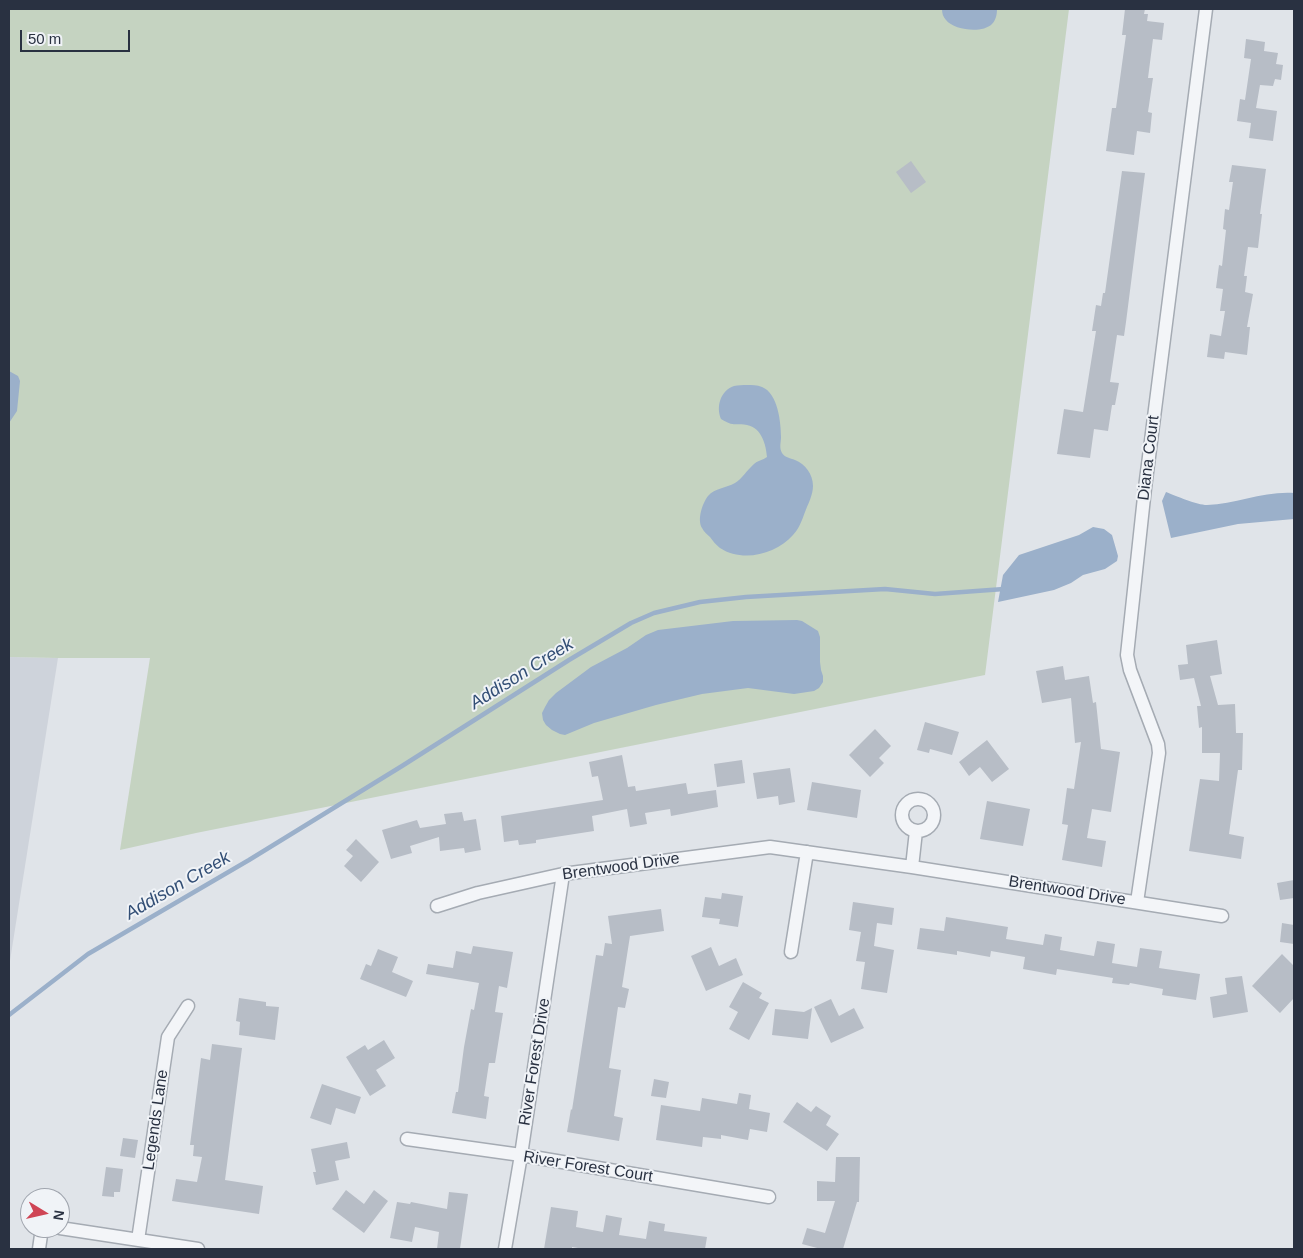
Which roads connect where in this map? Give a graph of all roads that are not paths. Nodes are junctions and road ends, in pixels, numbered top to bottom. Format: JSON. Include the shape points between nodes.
{"nodes":[{"id":1,"x":1206,"y":9,"type":"edge"},
{"id":2,"x":916,"y":831,"type":"dead end"},
{"id":3,"x":807,"y":852,"type":"junction"},
{"id":4,"x":912,"y":867,"type":"junction"},
{"id":5,"x":563,"y":874,"type":"junction"},
{"id":6,"x":1137,"y":902,"type":"junction"},
{"id":7,"x":437,"y":906,"type":"dead end"},
{"id":8,"x":1222,"y":916,"type":"dead end"},
{"id":9,"x":791,"y":952,"type":"dead end"},
{"id":10,"x":188,"y":1006,"type":"dead end"},
{"id":11,"x":407,"y":1139,"type":"dead end"},
{"id":12,"x":521,"y":1155,"type":"junction"},
{"id":13,"x":769,"y":1197,"type":"dead end"},
{"id":14,"x":70,"y":1230,"type":"edge"},
{"id":15,"x":138,"y":1240,"type":"junction"},
{"id":16,"x":198,"y":1249,"type":"edge"},
{"id":17,"x":505,"y":1249,"type":"edge"}],
"edges":[{"from":1,"to":6,"type":"street","name":"Diana Court","via":[[1127,655],[1159,753]]},
{"from":2,"to":4,"type":"street"},
{"from":3,"to":4,"type":"street","name":"Brentwood Drive"},
{"from":3,"to":5,"type":"street","name":"Brentwood Drive","via":[[770,847]]},
{"from":3,"to":9,"type":"street"},
{"from":4,"to":6,"type":"street","name":"Brentwood Drive"},
{"from":5,"to":7,"type":"street","name":"Brentwood Drive","via":[[478,893]]},
{"from":5,"to":12,"type":"street","name":"River Forest Drive"},
{"from":6,"to":8,"type":"street","name":"Brentwood Drive"},
{"from":10,"to":15,"type":"street","name":"Legends Lane","via":[[168,1037]]},
{"from":11,"to":12,"type":"street","name":"River Forest Court"},
{"from":12,"to":13,"type":"street","name":"River Forest Court"},
{"from":12,"to":17,"type":"street","name":"River Forest Drive"},
{"from":14,"to":15,"type":"street"},
{"from":15,"to":16,"type":"street"}]}
